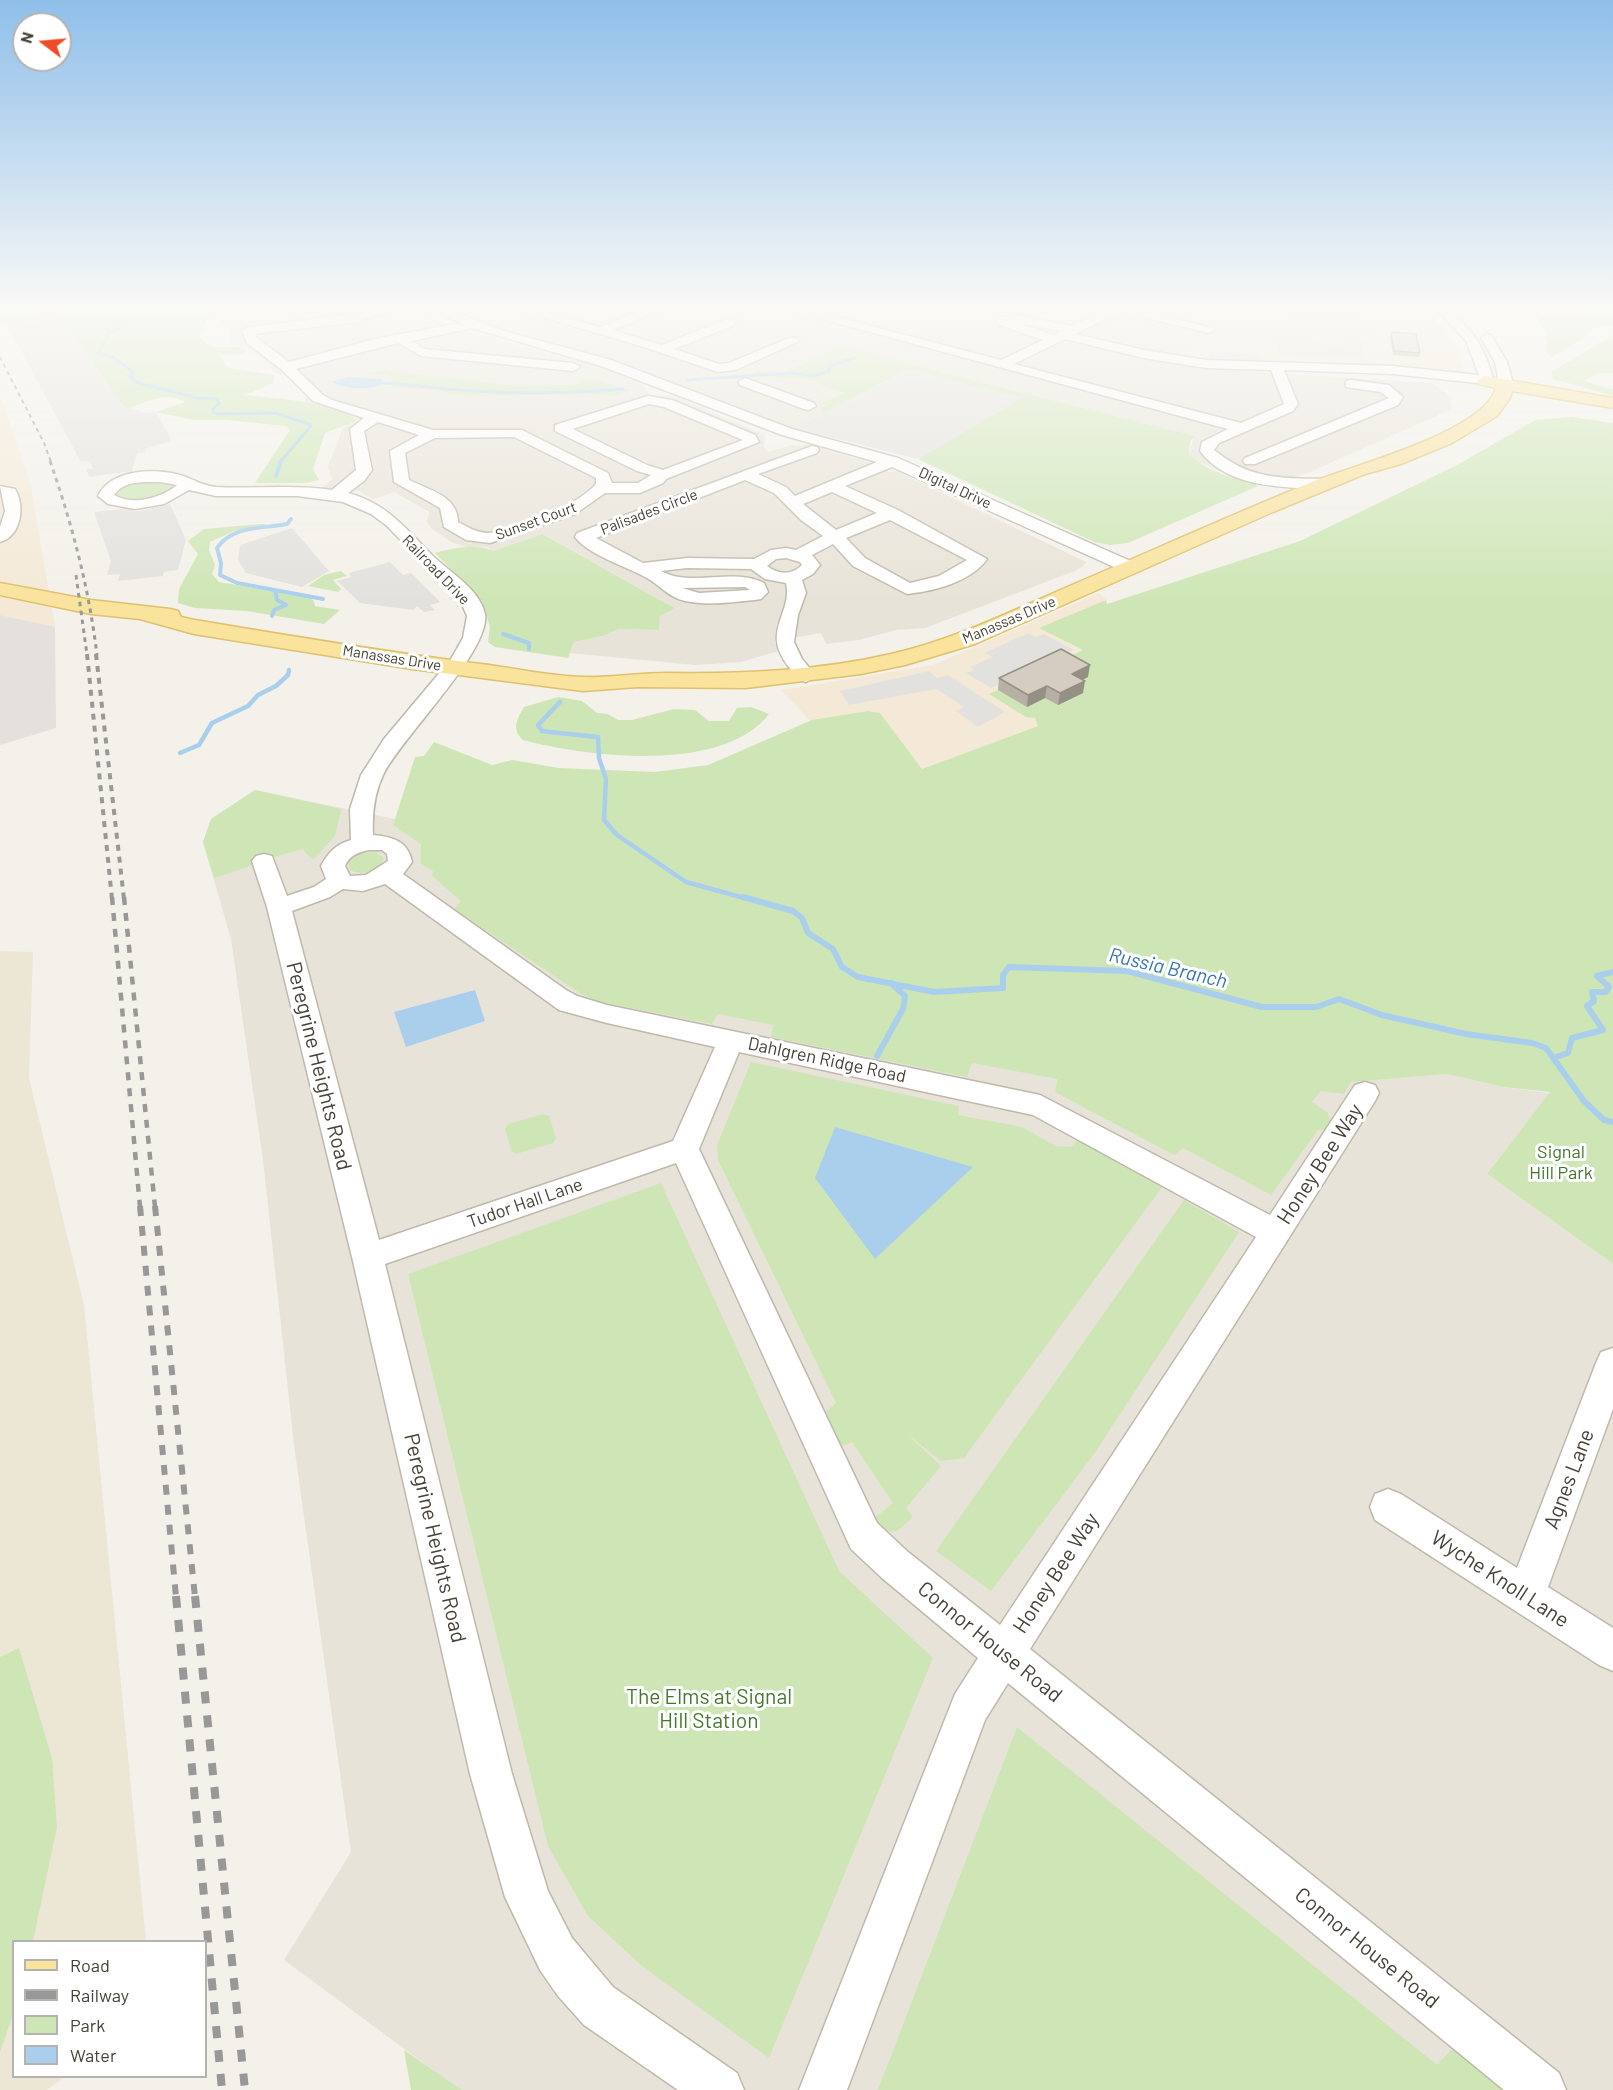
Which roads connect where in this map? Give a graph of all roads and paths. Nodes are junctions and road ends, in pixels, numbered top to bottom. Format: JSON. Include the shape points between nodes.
{"nodes":[{"id":1,"x":339,"y":407,"type":"edge"},
{"id":2,"x":627,"y":407,"type":"edge"},
{"id":3,"x":675,"y":407,"type":"edge"},
{"id":4,"x":720,"y":407,"type":"edge"},
{"id":5,"x":808,"y":407,"type":"edge"},
{"id":6,"x":1158,"y":407,"type":"edge"},
{"id":7,"x":1289,"y":407,"type":"edge"},
{"id":8,"x":1382,"y":407,"type":"edge"},
{"id":9,"x":1467,"y":407,"type":"edge"},
{"id":10,"x":1494,"y":407,"type":"edge"},
{"id":11,"x":1597,"y":407,"type":"edge"},
{"id":12,"x":1613,"y":410,"type":"edge"},
{"id":13,"x":376,"y":417,"type":"junction"},
{"id":14,"x":769,"y":426,"type":"junction"},
{"id":15,"x":432,"y":428,"type":"junction"},
{"id":16,"x":1243,"y":428,"type":"junction"},
{"id":17,"x":791,"y":433,"type":"junction"},
{"id":18,"x":752,"y":442,"type":"junction"},
{"id":19,"x":812,"y":450,"type":"dead end"},
{"id":20,"x":893,"y":461,"type":"junction"},
{"id":21,"x":1250,"y":461,"type":"dead end"},
{"id":22,"x":1358,"y":470,"type":"junction"},
{"id":23,"x":746,"y":474,"type":"junction"},
{"id":24,"x":660,"y":476,"type":"junction"},
{"id":25,"x":1265,"y":482,"type":"junction"},
{"id":26,"x":186,"y":483,"type":"junction"},
{"id":27,"x":1323,"y":484,"type":"junction"},
{"id":28,"x":834,"y":487,"type":"junction"},
{"id":29,"x":602,"y":488,"type":"junction"},
{"id":30,"x":0,"y":491,"type":"edge"},
{"id":31,"x":210,"y":491,"type":"junction"},
{"id":32,"x":334,"y":496,"type":"junction"},
{"id":33,"x":168,"y":497,"type":"junction"},
{"id":34,"x":794,"y":502,"type":"junction"},
{"id":35,"x":1266,"y":508,"type":"junction"},
{"id":36,"x":892,"y":513,"type":"junction"},
{"id":37,"x":835,"y":536,"type":"junction"},
{"id":38,"x":0,"y":537,"type":"edge"},
{"id":39,"x":800,"y":555,"type":"junction"},
{"id":40,"x":759,"y":564,"type":"junction"},
{"id":41,"x":1129,"y":567,"type":"junction"},
{"id":42,"x":643,"y":568,"type":"junction"},
{"id":43,"x":793,"y":576,"type":"junction"},
{"id":44,"x":669,"y":583,"type":"dead end"},
{"id":45,"x":0,"y":589,"type":"edge"},
{"id":46,"x":0,"y":597,"type":"edge"},
{"id":47,"x":61,"y":602,"type":"junction"},
{"id":48,"x":458,"y":660,"type":"junction"},
{"id":49,"x":806,"y":676,"type":"junction"},
{"id":50,"x":362,"y":844,"type":"junction"},
{"id":51,"x":264,"y":861,"type":"dead end"},
{"id":52,"x":388,"y":875,"type":"junction"},
{"id":53,"x":341,"y":880,"type":"junction"},
{"id":54,"x":279,"y":907,"type":"junction"},
{"id":55,"x":731,"y":1040,"type":"junction"},
{"id":56,"x":1365,"y":1093,"type":"dead end"},
{"id":57,"x":684,"y":1149,"type":"junction"},
{"id":58,"x":1275,"y":1232,"type":"junction"},
{"id":59,"x":368,"y":1257,"type":"junction"},
{"id":60,"x":1613,"y":1363,"type":"edge"},
{"id":61,"x":1388,"y":1507,"type":"dead end"},
{"id":62,"x":1526,"y":1596,"type":"junction"},
{"id":63,"x":1613,"y":1651,"type":"edge"},
{"id":64,"x":1004,"y":1654,"type":"junction"},
{"id":65,"x":720,"y":2090,"type":"edge"},
{"id":66,"x":823,"y":2090,"type":"edge"},
{"id":67,"x":1542,"y":2090,"type":"edge"}],
"edges":[{"from":1,"to":13,"type":"street","name":"Sunset Court"},
{"from":2,"to":24,"type":"street","via":[[560,428]]},
{"from":3,"to":18,"type":"street"},
{"from":4,"to":14,"type":"street","name":"Digital Drive"},
{"from":5,"to":14,"type":"street"},
{"from":6,"to":16,"type":"street"},
{"from":7,"to":16,"type":"street"},
{"from":8,"to":21,"type":"street"},
{"from":9,"to":22,"type":"main road","name":"Manassas Drive","via":[[1457,417],[1377,455]]},
{"from":10,"to":22,"type":"main road","name":"Manassas Drive","via":[[1472,425],[1395,460]]},
{"from":11,"to":12,"type":"main road"},
{"from":13,"to":15,"type":"street","name":"Sunset Court"},
{"from":13,"to":32,"type":"street","via":[[357,429],[364,470]]},
{"from":14,"to":17,"type":"street","name":"Digital Drive"},
{"from":15,"to":29,"type":"street","name":"Sunset Court","via":[[517,433],[603,476]]},
{"from":15,"to":29,"type":"street","name":"Sunset Court","via":[[397,451],[402,482],[447,505],[450,524],[480,539],[576,507]]},
{"from":16,"to":25,"type":"street","via":[[1214,440],[1207,445],[1207,452],[1223,464]]},
{"from":17,"to":18,"type":"street"},
{"from":17,"to":20,"type":"street","name":"Digital Drive"},
{"from":18,"to":24,"type":"street"},
{"from":19,"to":23,"type":"street","name":"Palisades Circle"},
{"from":20,"to":28,"type":"street"},
{"from":20,"to":41,"type":"street","name":"Digital Drive"},
{"from":22,"to":27,"type":"main road","name":"Manassas Drive"},
{"from":23,"to":34,"type":"street","via":[[780,490]]},
{"from":23,"to":42,"type":"street","name":"Palisades Circle","via":[[583,537]]},
{"from":24,"to":29,"type":"street","via":[[640,488]]},
{"from":25,"to":27,"type":"street"},
{"from":25,"to":35,"type":"street","via":[[1269,491]]},
{"from":26,"to":31,"type":"street","name":"Railroad Drive"},
{"from":26,"to":33,"type":"street","name":"Railroad Drive","via":[[182,490]]},
{"from":26,"to":33,"type":"street","name":"Railroad Drive","via":[[167,477],[143,478],[119,483],[106,494],[112,501],[126,504]]},
{"from":27,"to":35,"type":"main road","name":"Manassas Drive"},
{"from":28,"to":34,"type":"street"},
{"from":28,"to":36,"type":"street"},
{"from":30,"to":38,"type":"street","via":[[9,492],[14,508],[12,522]]},
{"from":31,"to":32,"type":"street","name":"Railroad Drive"},
{"from":31,"to":33,"type":"street","name":"Railroad Drive"},
{"from":32,"to":48,"type":"street","name":"Railroad Drive","via":[[378,511],[462,593],[476,614],[474,635]]},
{"from":34,"to":37,"type":"street","via":[[807,517]]},
{"from":35,"to":41,"type":"main road","name":"Manassas Drive"},
{"from":36,"to":37,"type":"street"},
{"from":36,"to":37,"type":"street","via":[[979,559],[938,582],[907,590],[859,562]]},
{"from":37,"to":39,"type":"street"},
{"from":39,"to":40,"type":"street","via":[[778,553],[765,557]]},
{"from":39,"to":43,"type":"street","via":[[811,565],[805,573]]},
{"from":40,"to":42,"type":"street","via":[[687,563]]},
{"from":40,"to":43,"type":"street","via":[[767,574]]},
{"from":41,"to":49,"type":"main road","name":"Manassas Drive","via":[[940,648],[861,668]]},
{"from":42,"to":44,"type":"street","name":"Palisades Circle"},
{"from":43,"to":49,"type":"street","via":[[797,593],[785,642]]},
{"from":45,"to":47,"type":"main road","name":"Manassas Drive"},
{"from":46,"to":47,"type":"main road","name":"Manassas Drive"},
{"from":47,"to":48,"type":"main road","name":"Manassas Drive","via":[[148,615],[194,627]]},
{"from":48,"to":49,"type":"main road","name":"Manassas Drive","via":[[583,684]]},
{"from":48,"to":50,"type":"street","name":"Railroad Drive","via":[[403,726],[376,768],[361,808]]},
{"from":50,"to":52,"type":"street","via":[[384,843],[398,851],[400,862]]},
{"from":50,"to":53,"type":"street","via":[[346,850],[335,861],[333,870]]},
{"from":51,"to":54,"type":"street","name":"Peregrine Heights Road"},
{"from":52,"to":53,"type":"street","via":[[360,884]]},
{"from":52,"to":55,"type":"street","name":"Dahlgren Ridge Road","via":[[568,1003]]},
{"from":53,"to":54,"type":"street","via":[[322,892]]},
{"from":54,"to":59,"type":"street","name":"Peregrine Heights Road"},
{"from":55,"to":57,"type":"street"},
{"from":55,"to":58,"type":"street","name":"Dahlgren Ridge Road","via":[[1044,1107]]},
{"from":56,"to":58,"type":"street","name":"Honey Bee Way"},
{"from":57,"to":59,"type":"street","name":"Tudor Hall Lane"},
{"from":57,"to":64,"type":"street","name":"Connor House Road","via":[[864,1536]]},
{"from":58,"to":64,"type":"street","name":"Honey Bee Way"},
{"from":59,"to":65,"type":"street","name":"Peregrine Heights Road","via":[[491,1774],[530,1905],[550,1948],[598,2005]]},
{"from":60,"to":62,"type":"street","name":"Agnes Lane"},
{"from":61,"to":62,"type":"street","name":"Wyche Knoll Lane"},
{"from":62,"to":63,"type":"street","name":"Wyche Knoll Lane"},
{"from":64,"to":66,"type":"street","name":"Honey Bee Way","via":[[969,1708]]},
{"from":64,"to":67,"type":"street","name":"Connor House Road"}]}
